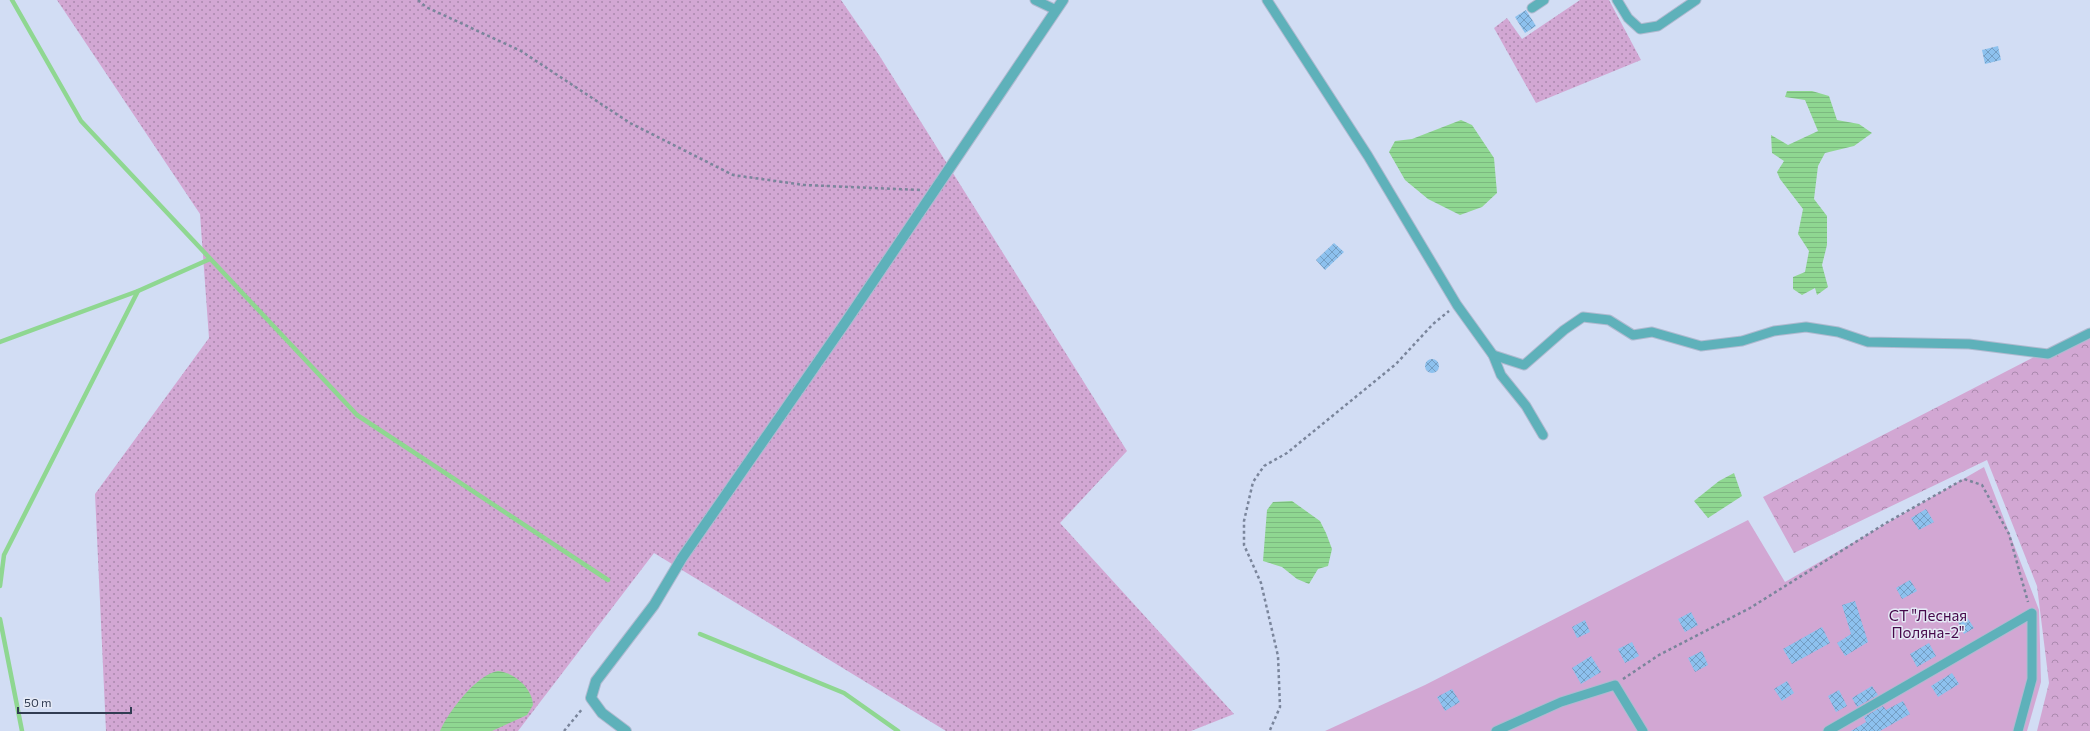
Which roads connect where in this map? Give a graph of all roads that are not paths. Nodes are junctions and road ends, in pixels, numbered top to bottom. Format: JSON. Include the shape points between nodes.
{"nodes":[{"id":1,"x":1035,"y":0,"type":"edge"},
{"id":2,"x":1063,"y":0,"type":"edge"},
{"id":3,"x":1267,"y":0,"type":"edge"},
{"id":4,"x":1544,"y":0,"type":"edge"},
{"id":5,"x":1617,"y":0,"type":"edge"},
{"id":6,"x":1696,"y":0,"type":"edge"},
{"id":7,"x":1532,"y":8,"type":"dead end"},
{"id":8,"x":1056,"y":10,"type":"junction"},
{"id":9,"x":2090,"y":333,"type":"edge"},
{"id":10,"x":1493,"y":355,"type":"junction"},
{"id":11,"x":1544,"y":434,"type":"dead end"},
{"id":12,"x":626,"y":731,"type":"edge"},
{"id":13,"x":1496,"y":731,"type":"edge"},
{"id":14,"x":1643,"y":731,"type":"edge"},
{"id":15,"x":1828,"y":731,"type":"edge"},
{"id":16,"x":2018,"y":731,"type":"edge"}],
"edges":[{"from":1,"to":8,"type":"lane"},
{"from":2,"to":8,"type":"street"},
{"from":3,"to":10,"type":"lane","via":[[1368,156],[1457,305]]},
{"from":4,"to":7,"type":"lane"},
{"from":5,"to":6,"type":"lane","via":[[1628,18],[1640,29],[1658,26]]},
{"from":8,"to":12,"type":"street","via":[[845,323],[682,558],[654,605],[596,681],[591,698],[602,713]]},
{"from":9,"to":10,"type":"lane","via":[[2048,354],[1969,344],[1868,342],[1838,332],[1806,327],[1701,346],[1652,332],[1633,335],[1609,320],[1583,317],[1524,365]]},
{"from":10,"to":11,"type":"lane","via":[[1501,375]]},
{"from":13,"to":14,"type":"lane","via":[[1561,702],[1615,685]]},
{"from":15,"to":16,"type":"lane","via":[[2032,613],[2032,679]]}]}
